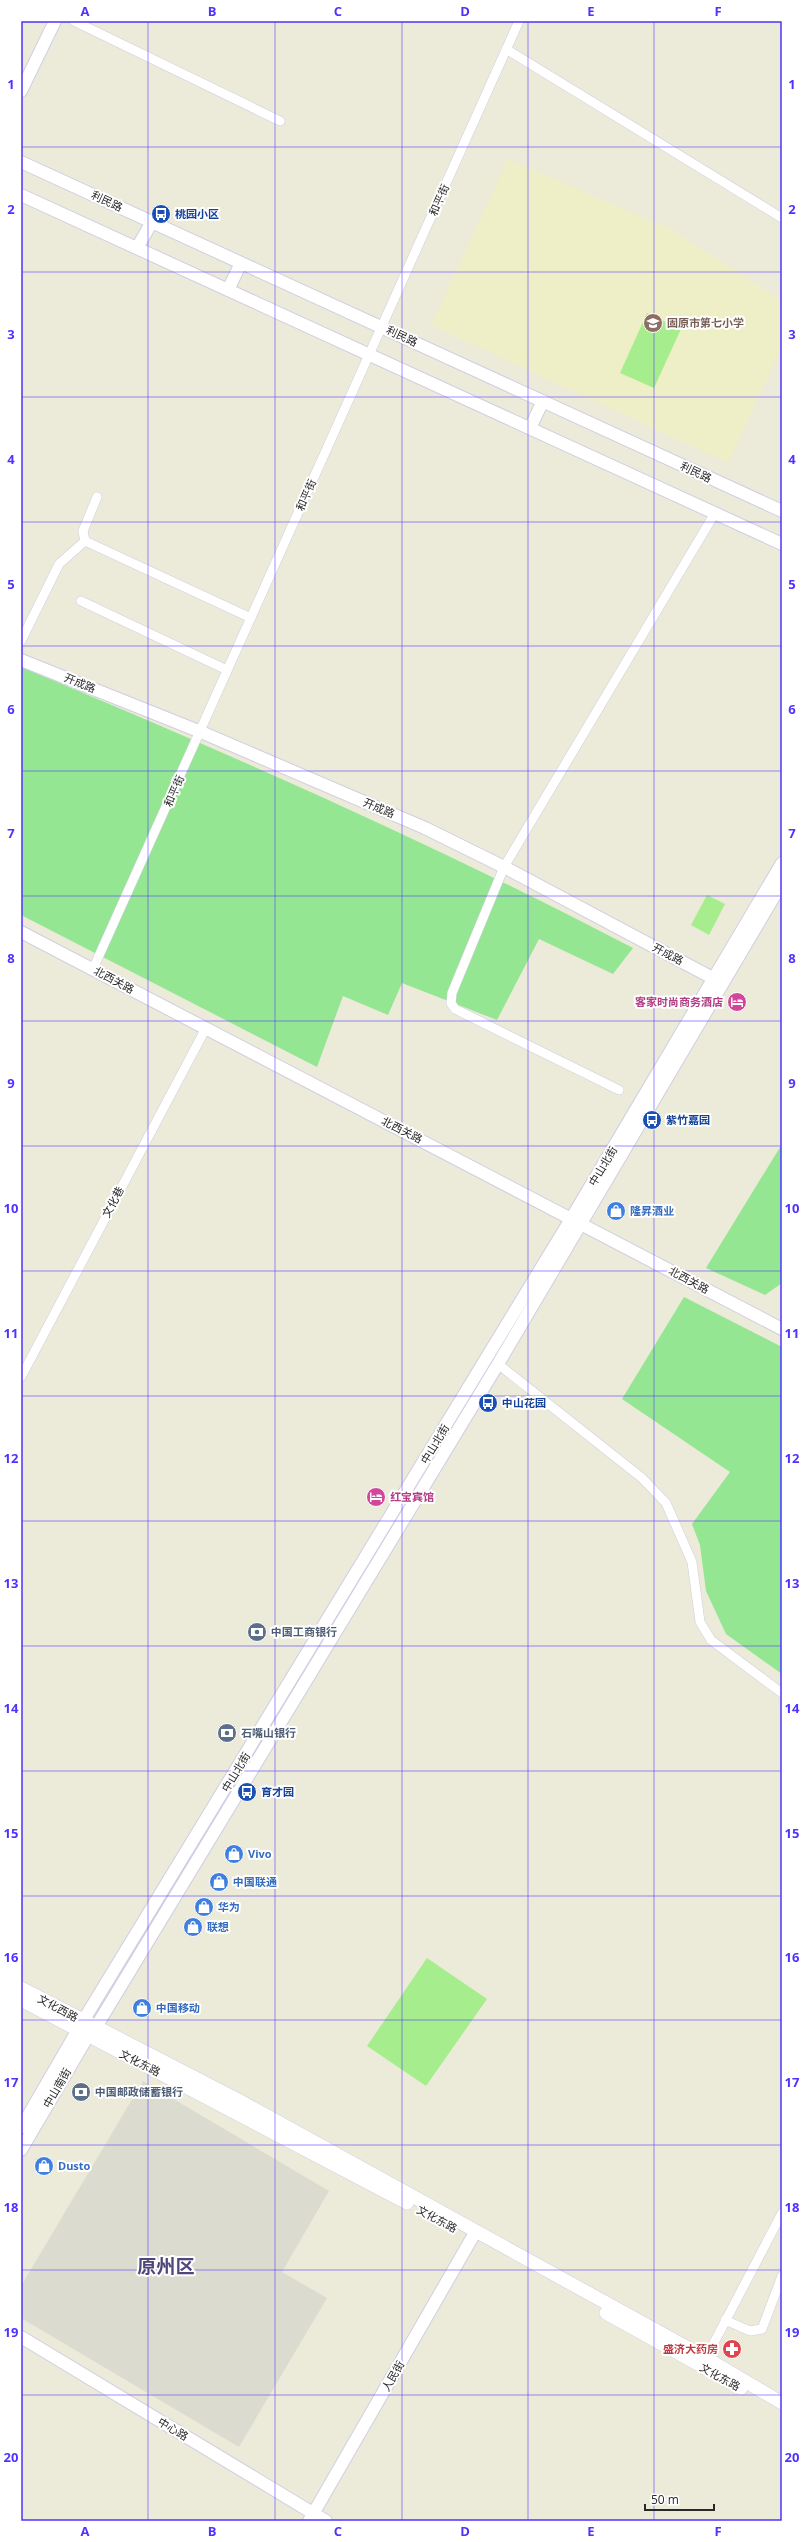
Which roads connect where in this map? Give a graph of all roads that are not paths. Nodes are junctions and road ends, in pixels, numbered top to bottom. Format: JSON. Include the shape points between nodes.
{"nodes":[{"id":1,"x":55,"y":21,"type":"edge"},
{"id":2,"x":74,"y":21,"type":"edge"},
{"id":3,"x":519,"y":21,"type":"edge"},
{"id":4,"x":506,"y":49,"type":"junction"},
{"id":5,"x":21,"y":91,"type":"edge"},
{"id":6,"x":280,"y":121,"type":"dead end"},
{"id":7,"x":21,"y":162,"type":"edge"},
{"id":8,"x":21,"y":195,"type":"edge"},
{"id":9,"x":782,"y":218,"type":"edge"},
{"id":10,"x":152,"y":222,"type":"junction"},
{"id":11,"x":137,"y":248,"type":"junction"},
{"id":12,"x":241,"y":262,"type":"junction"},
{"id":13,"x":228,"y":290,"type":"junction"},
{"id":14,"x":381,"y":327,"type":"junction"},
{"id":15,"x":369,"y":354,"type":"junction"},
{"id":16,"x":543,"y":401,"type":"junction"},
{"id":17,"x":530,"y":428,"type":"junction"},
{"id":18,"x":97,"y":497,"type":"dead end"},
{"id":19,"x":782,"y":511,"type":"edge"},
{"id":20,"x":715,"y":513,"type":"junction"},
{"id":21,"x":85,"y":541,"type":"junction"},
{"id":22,"x":782,"y":544,"type":"edge"},
{"id":23,"x":81,"y":601,"type":"dead end"},
{"id":24,"x":251,"y":618,"type":"junction"},
{"id":25,"x":21,"y":641,"type":"edge"},
{"id":26,"x":21,"y":660,"type":"edge"},
{"id":27,"x":227,"y":670,"type":"junction"},
{"id":28,"x":201,"y":732,"type":"junction"},
{"id":29,"x":782,"y":863,"type":"edge"},
{"id":30,"x":504,"y":867,"type":"junction"},
{"id":31,"x":782,"y":883,"type":"edge"},
{"id":32,"x":21,"y":932,"type":"edge"},
{"id":33,"x":93,"y":969,"type":"junction"},
{"id":34,"x":719,"y":982,"type":"junction"},
{"id":35,"x":206,"y":1028,"type":"junction"},
{"id":36,"x":619,"y":1090,"type":"dead end"},
{"id":37,"x":576,"y":1221,"type":"junction"},
{"id":38,"x":782,"y":1329,"type":"edge"},
{"id":39,"x":498,"y":1364,"type":"junction"},
{"id":40,"x":21,"y":1377,"type":"edge"},
{"id":41,"x":782,"y":1693,"type":"edge"},
{"id":42,"x":21,"y":1988,"type":"edge"},
{"id":43,"x":21,"y":2000,"type":"edge"},
{"id":44,"x":86,"y":2029,"type":"junction"},
{"id":45,"x":21,"y":2128,"type":"edge"},
{"id":46,"x":21,"y":2150,"type":"edge"},
{"id":47,"x":782,"y":2213,"type":"edge"},
{"id":48,"x":474,"y":2234,"type":"junction"},
{"id":49,"x":782,"y":2276,"type":"edge"},
{"id":50,"x":725,"y":2320,"type":"junction"},
{"id":51,"x":21,"y":2337,"type":"edge"},
{"id":52,"x":706,"y":2358,"type":"junction"},
{"id":53,"x":782,"y":2403,"type":"edge"},
{"id":54,"x":782,"y":2411,"type":"edge"},
{"id":55,"x":312,"y":2517,"type":"edge"},
{"id":56,"x":326,"y":2521,"type":"edge"}],
"edges":[{"from":1,"to":5,"type":"street"},
{"from":2,"to":6,"type":"street"},
{"from":3,"to":4,"type":"street","name":"和平街"},
{"from":4,"to":9,"type":"street"},
{"from":4,"to":14,"type":"street","name":"和平街"},
{"from":7,"to":10,"type":"street","name":"利民路"},
{"from":8,"to":11,"type":"street"},
{"from":10,"to":11,"type":"street"},
{"from":10,"to":12,"type":"street","name":"利民路"},
{"from":11,"to":13,"type":"street"},
{"from":12,"to":13,"type":"street"},
{"from":12,"to":14,"type":"street","name":"利民路"},
{"from":13,"to":15,"type":"street"},
{"from":14,"to":15,"type":"street","name":"和平街"},
{"from":14,"to":16,"type":"street","name":"利民路"},
{"from":15,"to":17,"type":"street"},
{"from":15,"to":24,"type":"street","name":"和平街"},
{"from":16,"to":17,"type":"street"},
{"from":16,"to":19,"type":"street","name":"利民路"},
{"from":17,"to":20,"type":"street"},
{"from":18,"to":21,"type":"street","via":[[83,531]]},
{"from":20,"to":22,"type":"street"},
{"from":20,"to":30,"type":"street"},
{"from":21,"to":24,"type":"street"},
{"from":21,"to":25,"type":"street","via":[[58,564]]},
{"from":23,"to":27,"type":"street"},
{"from":24,"to":27,"type":"street","name":"和平街"},
{"from":26,"to":28,"type":"street","name":"开成路"},
{"from":27,"to":28,"type":"street","name":"和平街"},
{"from":28,"to":30,"type":"street","name":"开成路","via":[[425,828]]},
{"from":28,"to":33,"type":"street","name":"和平街"},
{"from":29,"to":34,"type":"street","name":"中山北街"},
{"from":30,"to":34,"type":"street","name":"开成路"},
{"from":30,"to":36,"type":"street","via":[[452,993],[451,1003],[455,1009]]},
{"from":31,"to":34,"type":"street","name":"中山北街"},
{"from":32,"to":33,"type":"street","name":"北西关路"},
{"from":33,"to":35,"type":"street","name":"北西关路"},
{"from":34,"to":37,"type":"street","name":"中山北街"},
{"from":35,"to":37,"type":"street","name":"北西关路"},
{"from":35,"to":40,"type":"street","name":"文化巷"},
{"from":37,"to":38,"type":"street","name":"北西关路"},
{"from":37,"to":39,"type":"street","name":"中山北街"},
{"from":37,"to":44,"type":"street","name":"中山北街"},
{"from":39,"to":41,"type":"street","via":[[642,1478],[666,1503],[692,1562],[700,1622],[711,1640]]},
{"from":39,"to":44,"type":"street","name":"中山北街"},
{"from":42,"to":44,"type":"main road","name":"文化西路"},
{"from":43,"to":44,"type":"main road","name":"文化西路"},
{"from":44,"to":45,"type":"street","name":"中山南街"},
{"from":44,"to":46,"type":"street","name":"中山南街"},
{"from":44,"to":48,"type":"main road","name":"文化东路","via":[[240,2101]]},
{"from":47,"to":50,"type":"street"},
{"from":48,"to":52,"type":"main road","name":"文化东路"},
{"from":48,"to":54,"type":"main road","name":"文化东路"},
{"from":48,"to":55,"type":"street","name":"人民街"},
{"from":49,"to":50,"type":"street","via":[[762,2329],[750,2331]]},
{"from":50,"to":52,"type":"street"},
{"from":51,"to":55,"type":"street","name":"中心路"},
{"from":52,"to":53,"type":"main road","name":"文化东路"},
{"from":55,"to":56,"type":"street","name":"中心路"}]}
